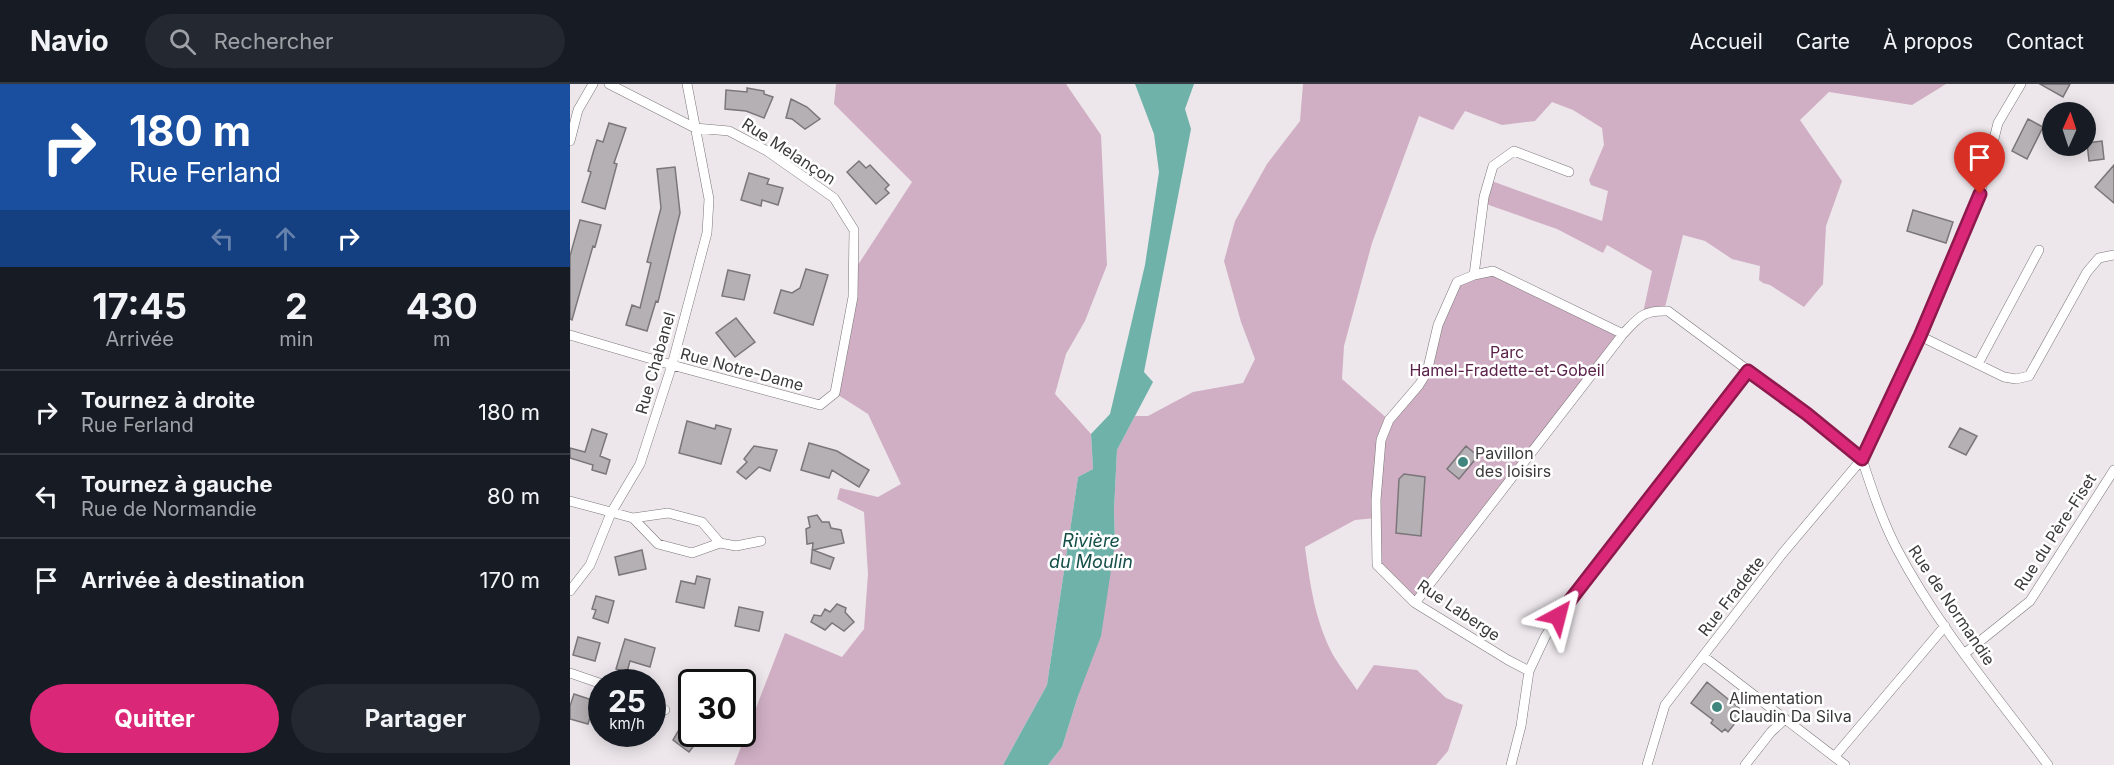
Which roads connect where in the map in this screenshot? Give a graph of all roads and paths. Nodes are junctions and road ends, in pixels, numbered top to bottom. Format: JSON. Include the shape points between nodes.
{"nodes":[{"id":1,"x":593,"y":84,"type":"edge"},
{"id":2,"x":609,"y":84,"type":"edge"},
{"id":3,"x":687,"y":84,"type":"edge"},
{"id":4,"x":2021,"y":84,"type":"edge"},
{"id":5,"x":695,"y":128,"type":"junction"},
{"id":6,"x":570,"y":141,"type":"edge"},
{"id":7,"x":1569,"y":172,"type":"dead end"},
{"id":8,"x":2039,"y":250,"type":"dead end"},
{"id":9,"x":2114,"y":255,"type":"edge"},
{"id":10,"x":1474,"y":275,"type":"junction"},
{"id":11,"x":1623,"y":334,"type":"junction"},
{"id":12,"x":570,"y":335,"type":"edge"},
{"id":13,"x":1920,"y":336,"type":"junction"},
{"id":14,"x":1978,"y":364,"type":"junction"},
{"id":15,"x":672,"y":365,"type":"junction"},
{"id":16,"x":1748,"y":371,"type":"junction"},
{"id":17,"x":835,"y":393,"type":"joint"},
{"id":18,"x":1862,"y":459,"type":"junction"},
{"id":19,"x":2114,"y":470,"type":"edge"},
{"id":20,"x":570,"y":501,"type":"edge"},
{"id":21,"x":611,"y":513,"type":"junction"},
{"id":22,"x":633,"y":518,"type":"junction"},
{"id":23,"x":761,"y":542,"type":"dead end"},
{"id":24,"x":720,"y":543,"type":"junction"},
{"id":25,"x":570,"y":591,"type":"edge"},
{"id":26,"x":1415,"y":603,"type":"junction"},
{"id":27,"x":1945,"y":626,"type":"junction"},
{"id":28,"x":1964,"y":654,"type":"junction"},
{"id":29,"x":1703,"y":656,"type":"junction"},
{"id":30,"x":1529,"y":671,"type":"junction"},
{"id":31,"x":570,"y":673,"type":"edge"},
{"id":32,"x":588,"y":679,"type":"edge"},
{"id":33,"x":1785,"y":719,"type":"junction"},
{"id":34,"x":1834,"y":756,"type":"junction"},
{"id":35,"x":1511,"y":765,"type":"edge"},
{"id":36,"x":1647,"y":765,"type":"edge"},
{"id":37,"x":1745,"y":765,"type":"edge"},
{"id":38,"x":1845,"y":765,"type":"edge"},
{"id":39,"x":2048,"y":765,"type":"edge"}],
"edges":[{"from":1,"to":6,"type":"street","via":[[578,110]]},
{"from":2,"to":5,"type":"street","name":"Rue Melançon"},
{"from":3,"to":5,"type":"street","name":"Rue Chabanel"},
{"from":4,"to":13,"type":"street","via":[[1998,123],[1980,194]]},
{"from":5,"to":15,"type":"street","name":"Rue Chabanel","via":[[709,199],[708,233]]},
{"from":5,"to":17,"type":"street","name":"Rue Melançon","via":[[729,130],[767,151],[834,198],[854,230],[853,297]]},
{"from":7,"to":10,"type":"street","via":[[1514,151],[1493,166],[1484,197]]},
{"from":8,"to":14,"type":"street"},
{"from":9,"to":14,"type":"street","via":[[2099,258],[2087,272],[2029,376],[2004,377]]},
{"from":10,"to":11,"type":"street","via":[[1493,271]]},
{"from":10,"to":26,"type":"street","name":"Rue Laberge","via":[[1457,282],[1438,325],[1427,372],[1389,420],[1381,440],[1376,500],[1377,565]]},
{"from":11,"to":16,"type":"street","via":[[1643,313],[1668,311]]},
{"from":11,"to":26,"type":"street"},
{"from":12,"to":15,"type":"street","name":"Rue Notre-Dame"},
{"from":13,"to":14,"type":"street"},
{"from":13,"to":18,"type":"street"},
{"from":15,"to":17,"type":"street","name":"Rue Notre-Dame","via":[[820,405]]},
{"from":15,"to":21,"type":"street","name":"Rue Chabanel","via":[[640,464]]},
{"from":16,"to":18,"type":"street"},
{"from":16,"to":30,"type":"street","via":[[1558,616]]},
{"from":18,"to":27,"type":"street","name":"Rue de Normandie","via":[[1896,547]]},
{"from":18,"to":29,"type":"street","name":"Rue Fradette"},
{"from":19,"to":28,"type":"street","name":"Rue du Père-Fiset","via":[[2030,601]]},
{"from":20,"to":21,"type":"street"},
{"from":21,"to":22,"type":"street"},
{"from":21,"to":25,"type":"street","name":"Rue Chabanel","via":[[590,564]]},
{"from":22,"to":24,"type":"street","via":[[668,513],[702,522]]},
{"from":22,"to":24,"type":"street","via":[[658,544],[692,553]]},
{"from":23,"to":24,"type":"street","via":[[736,546]]},
{"from":26,"to":30,"type":"street","name":"Rue Laberge"},
{"from":27,"to":28,"type":"street","name":"Rue de Normandie"},
{"from":27,"to":34,"type":"street"},
{"from":28,"to":39,"type":"street","name":"Rue de Normandie"},
{"from":29,"to":33,"type":"street"},
{"from":29,"to":36,"type":"street","name":"Rue Fradette","via":[[1665,705]]},
{"from":30,"to":35,"type":"street"},
{"from":31,"to":32,"type":"street"},
{"from":33,"to":34,"type":"street"},
{"from":33,"to":37,"type":"street"},
{"from":34,"to":38,"type":"street"}]}
